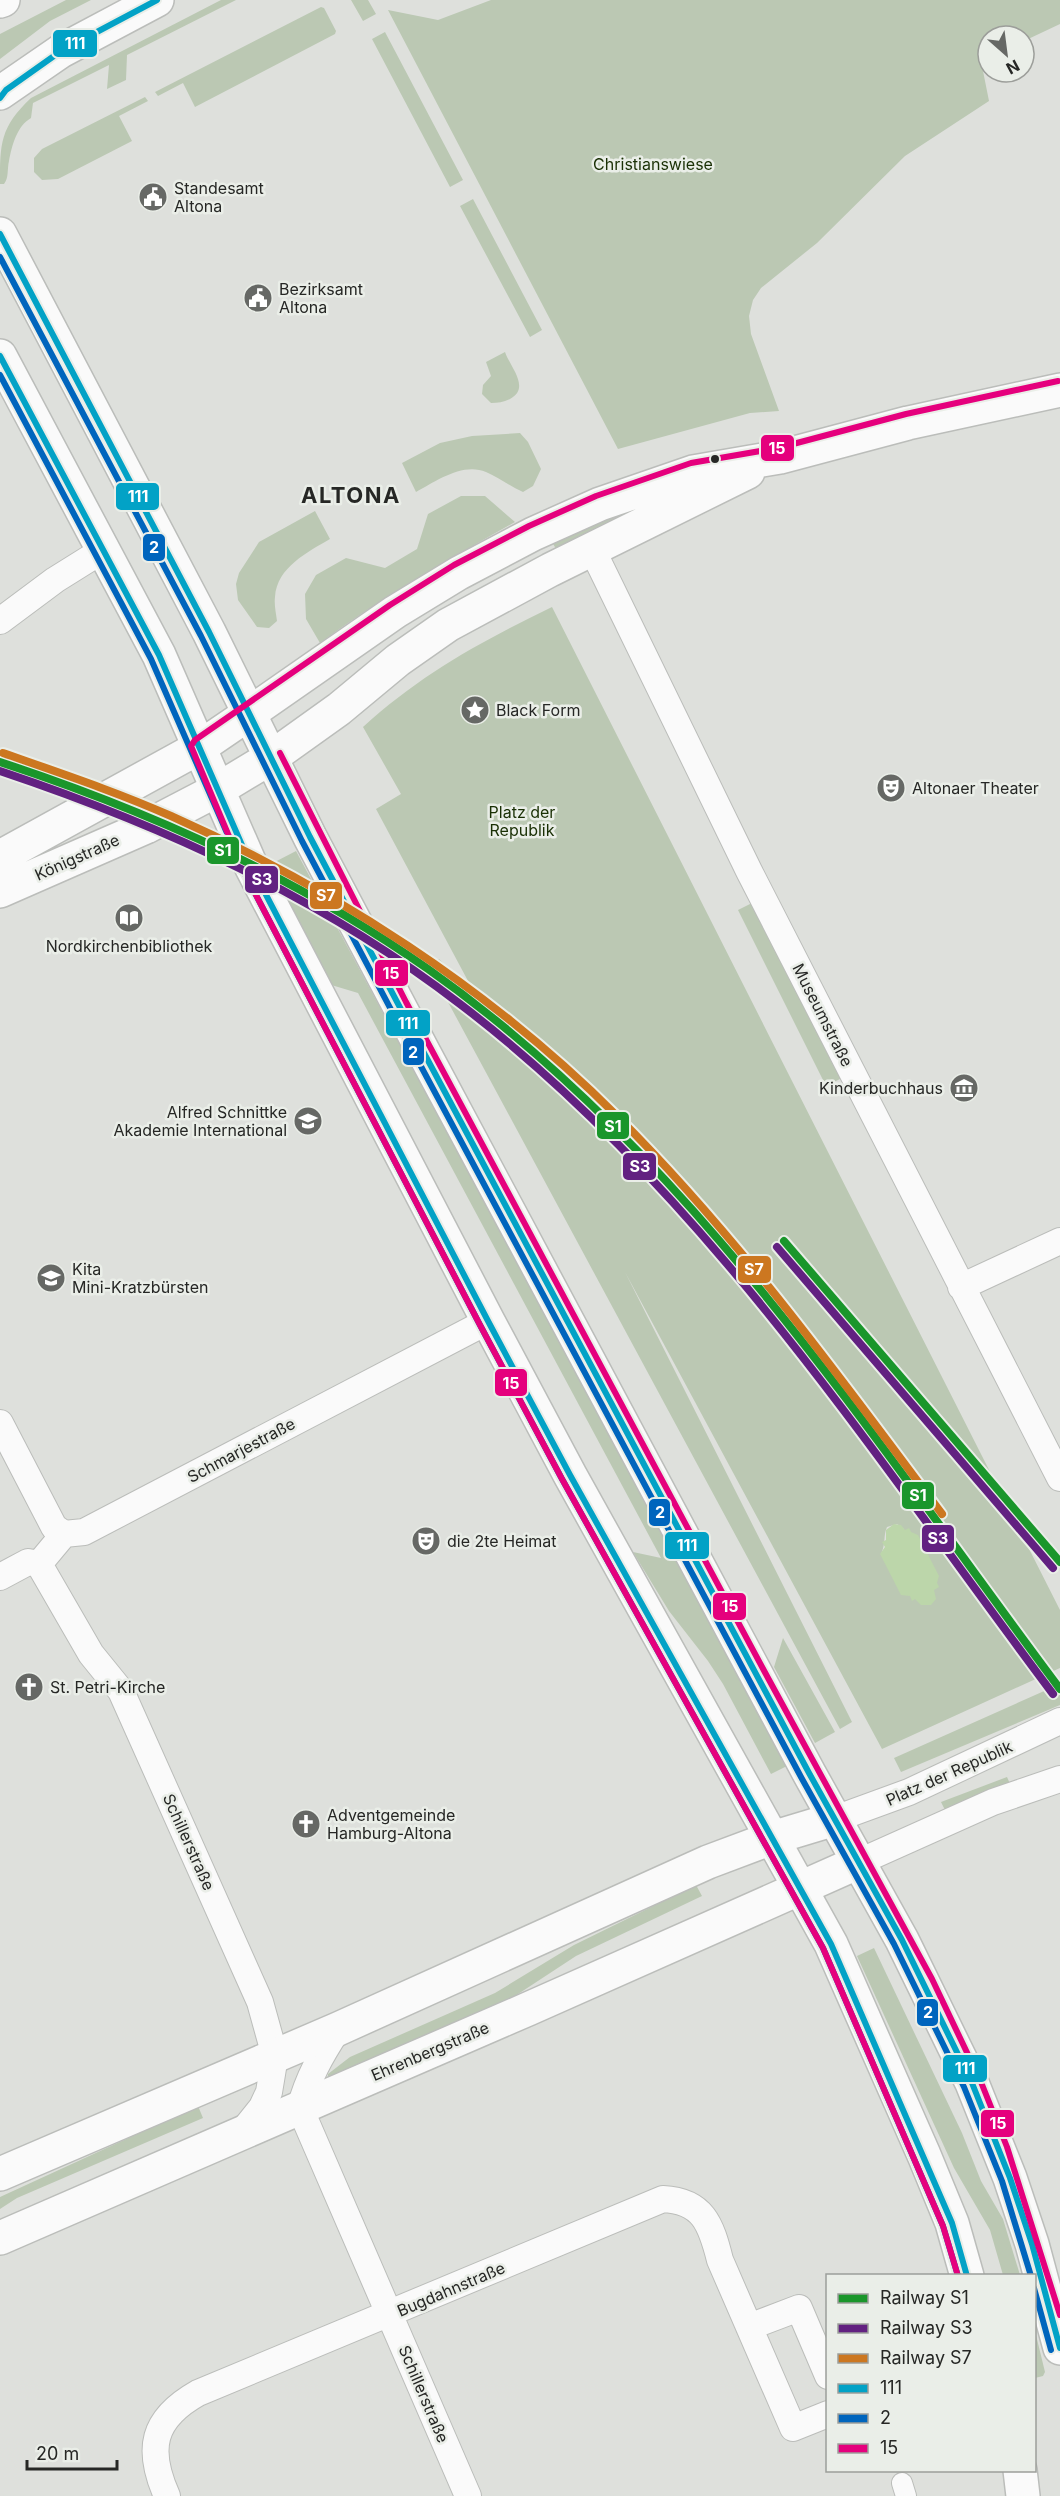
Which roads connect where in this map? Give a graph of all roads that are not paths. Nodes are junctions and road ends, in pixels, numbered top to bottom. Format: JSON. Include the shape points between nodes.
{"nodes":[{"id":1,"x":157,"y":0,"type":"edge"},
{"id":2,"x":2,"y":94,"type":"edge"},
{"id":3,"x":2,"y":240,"type":"edge"},
{"id":4,"x":0,"y":356,"type":"edge"},
{"id":5,"x":1060,"y":390,"type":"edge"},
{"id":6,"x":780,"y":457,"type":"junction"},
{"id":7,"x":592,"y":549,"type":"junction"},
{"id":8,"x":103,"y":550,"type":"junction"},
{"id":9,"x":0,"y":621,"type":"edge"},
{"id":10,"x":250,"y":713,"type":"junction"},
{"id":11,"x":200,"y":747,"type":"junction"},
{"id":12,"x":272,"y":757,"type":"junction"},
{"id":13,"x":217,"y":790,"type":"junction"},
{"id":14,"x":0,"y":857,"type":"edge"},
{"id":15,"x":0,"y":891,"type":"edge"},
{"id":16,"x":1060,"y":1241,"type":"edge"},
{"id":17,"x":961,"y":1287,"type":"junction"},
{"id":18,"x":488,"y":1321,"type":"junction"},
{"id":19,"x":0,"y":1423,"type":"edge"},
{"id":20,"x":1060,"y":1478,"type":"edge"},
{"id":21,"x":64,"y":1534,"type":"junction"},
{"id":22,"x":39,"y":1564,"type":"junction"},
{"id":23,"x":0,"y":1577,"type":"edge"},
{"id":24,"x":1060,"y":1721,"type":"edge"},
{"id":25,"x":1060,"y":1779,"type":"edge"},
{"id":26,"x":835,"y":1819,"type":"junction"},
{"id":27,"x":772,"y":1838,"type":"junction"},
{"id":28,"x":859,"y":1862,"type":"junction"},
{"id":29,"x":800,"y":1889,"type":"junction"},
{"id":30,"x":338,"y":2030,"type":"junction"},
{"id":31,"x":275,"y":2056,"type":"junction"},
{"id":32,"x":300,"y":2108,"type":"junction"},
{"id":33,"x":242,"y":2132,"type":"junction"},
{"id":34,"x":0,"y":2174,"type":"edge"},
{"id":35,"x":0,"y":2238,"type":"edge"},
{"id":36,"x":966,"y":2274,"type":"edge"},
{"id":37,"x":390,"y":2315,"type":"junction"},
{"id":38,"x":749,"y":2327,"type":"junction"},
{"id":39,"x":1060,"y":2348,"type":"edge"},
{"id":40,"x":826,"y":2371,"type":"edge"},
{"id":41,"x":826,"y":2415,"type":"edge"},
{"id":42,"x":1020,"y":2472,"type":"edge"},
{"id":43,"x":167,"y":2496,"type":"edge"},
{"id":44,"x":468,"y":2496,"type":"edge"},
{"id":45,"x":1023,"y":2496,"type":"edge"}],
"edges":[{"from":1,"to":2,"type":"main road","via":[[61,51]]},
{"from":3,"to":10,"type":"main road"},
{"from":4,"to":8,"type":"main road"},
{"from":5,"to":6,"type":"main road","via":[[908,423]]},
{"from":6,"to":7,"type":"main road"},
{"from":6,"to":10,"type":"main road","via":[[693,472],[634,490],[570,517],[459,573],[395,612]]},
{"from":7,"to":12,"type":"main road","via":[[448,625]]},
{"from":7,"to":17,"type":"street","name":"Museumstraße","via":[[748,871]]},
{"from":8,"to":9,"type":"street"},
{"from":8,"to":11,"type":"main road","via":[[159,655]]},
{"from":10,"to":11,"type":"main road"},
{"from":10,"to":12,"type":"main road"},
{"from":11,"to":13,"type":"main road"},
{"from":11,"to":14,"type":"main road","name":"Königstraße"},
{"from":12,"to":13,"type":"main road"},
{"from":12,"to":26,"type":"main road","via":[[418,1043]]},
{"from":13,"to":15,"type":"main road","name":"Königstraße","via":[[147,827]]},
{"from":13,"to":18,"type":"main road","via":[[258,878]]},
{"from":16,"to":17,"type":"street"},
{"from":17,"to":20,"type":"street","name":"Museumstraße"},
{"from":18,"to":21,"type":"street","name":"Schmarjestraße","via":[[84,1532]]},
{"from":18,"to":27,"type":"main road"},
{"from":19,"to":21,"type":"street","via":[[54,1527]]},
{"from":21,"to":22,"type":"street"},
{"from":22,"to":23,"type":"street","via":[[28,1562]]},
{"from":22,"to":31,"type":"street","name":"Schillerstraße","via":[[91,1654],[121,1691],[134,1718],[260,2002]]},
{"from":24,"to":26,"type":"street","name":"Platz der Republik","via":[[894,1798]]},
{"from":25,"to":28,"type":"street","via":[[993,1803]]},
{"from":26,"to":27,"type":"main road"},
{"from":26,"to":28,"type":"main road"},
{"from":27,"to":29,"type":"main road"},
{"from":27,"to":30,"type":"main road","via":[[708,1862]]},
{"from":28,"to":29,"type":"main road","name":"Ehrenbergstraße"},
{"from":28,"to":39,"type":"main road","via":[[972,2084],[1032,2244]]},
{"from":29,"to":32,"type":"main road","name":"Ehrenbergstraße"},
{"from":29,"to":36,"type":"main road","via":[[831,1944],[924,2155],[952,2223]]},
{"from":30,"to":31,"type":"main road"},
{"from":30,"to":32,"type":"street","via":[[320,2056]]},
{"from":31,"to":33,"type":"street","name":"Schillerstraße","via":[[269,2092]]},
{"from":31,"to":34,"type":"main road"},
{"from":32,"to":33,"type":"main road","name":"Ehrenbergstraße"},
{"from":32,"to":37,"type":"street","name":"Schillerstraße"},
{"from":33,"to":35,"type":"main road","name":"Ehrenbergstraße"},
{"from":37,"to":38,"type":"street","name":"Bugdahnstraße","via":[[663,2199],[691,2204],[706,2220]]},
{"from":37,"to":43,"type":"street","name":"Bugdahnstraße","via":[[198,2393],[172,2410],[156,2447],[157,2474]]},
{"from":37,"to":44,"type":"street","name":"Schillerstraße"},
{"from":38,"to":40,"type":"street","via":[[799,2308]]},
{"from":38,"to":41,"type":"street","name":"Bugdahnstraße","via":[[793,2428]]},
{"from":42,"to":45,"type":"main road"}]}
